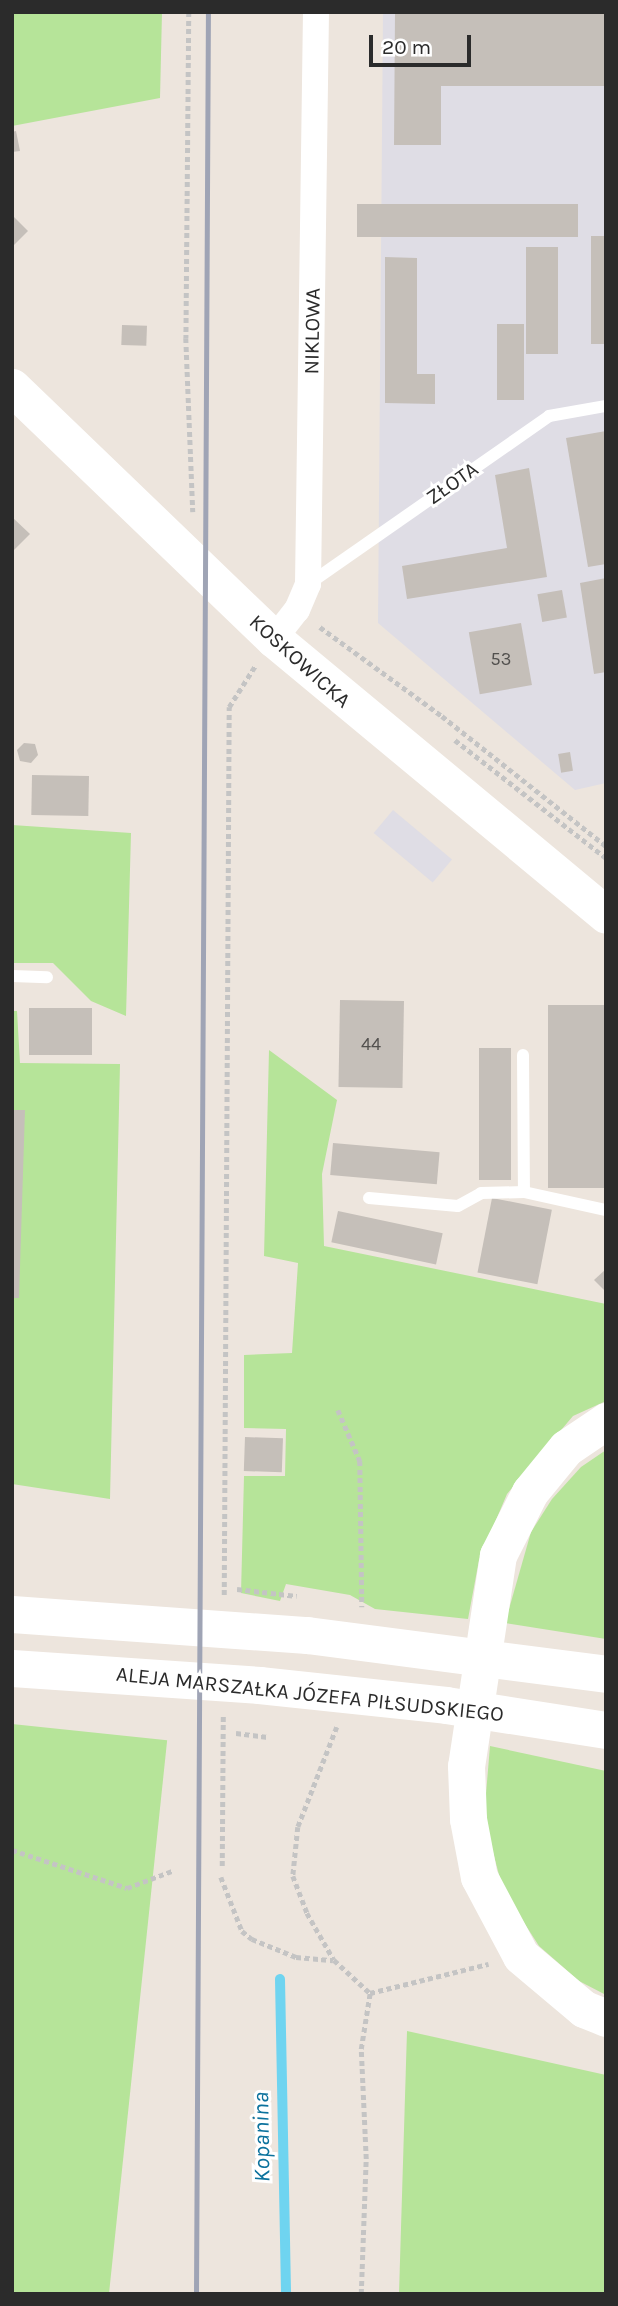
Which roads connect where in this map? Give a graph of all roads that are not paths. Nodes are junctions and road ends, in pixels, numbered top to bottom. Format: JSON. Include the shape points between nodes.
{"nodes":[{"id":1,"x":316,"y":12,"type":"edge"},
{"id":2,"x":12,"y":387,"type":"edge"},
{"id":3,"x":606,"y":406,"type":"edge"},
{"id":4,"x":308,"y":584,"type":"junction"},
{"id":5,"x":265,"y":652,"type":"junction"},
{"id":6,"x":606,"y":915,"type":"edge"},
{"id":7,"x":12,"y":976,"type":"edge"},
{"id":8,"x":47,"y":977,"type":"dead end"},
{"id":9,"x":523,"y":1055,"type":"dead end"},
{"id":10,"x":524,"y":1192,"type":"junction"},
{"id":11,"x":369,"y":1198,"type":"dead end"},
{"id":12,"x":606,"y":1210,"type":"edge"},
{"id":13,"x":606,"y":1421,"type":"edge"},
{"id":14,"x":12,"y":1614,"type":"edge"},
{"id":15,"x":12,"y":1668,"type":"edge"},
{"id":16,"x":606,"y":1674,"type":"edge"},
{"id":17,"x":606,"y":1730,"type":"edge"},
{"id":18,"x":606,"y":2018,"type":"edge"}],
"edges":[{"from":1,"to":4,"type":"street","name":"NIKLOWA"},
{"from":2,"to":5,"type":"street","name":"KOSKOWICKA","via":[[195,565]]},
{"from":3,"to":4,"type":"lane","name":"ZŁOTA","via":[[548,416]]},
{"from":4,"to":5,"type":"street","name":"NIKLOWA","via":[[297,610]]},
{"from":5,"to":6,"type":"street","name":"KOSKOWICKA"},
{"from":7,"to":8,"type":"lane"},
{"from":9,"to":10,"type":"lane"},
{"from":10,"to":11,"type":"lane","via":[[481,1193],[458,1206]]},
{"from":10,"to":12,"type":"lane"},
{"from":13,"to":18,"type":"street","via":[[566,1448],[530,1492],[498,1555],[466,1766],[468,1819],[479,1877],[521,1956],[584,2009]]},
{"from":14,"to":16,"type":"street","via":[[307,1635]]},
{"from":15,"to":17,"type":"street","name":"ALEJA MARSZAŁKA JÓZEFA PIŁSUDSKIEGO","via":[[272,1686],[446,1705]]}]}
